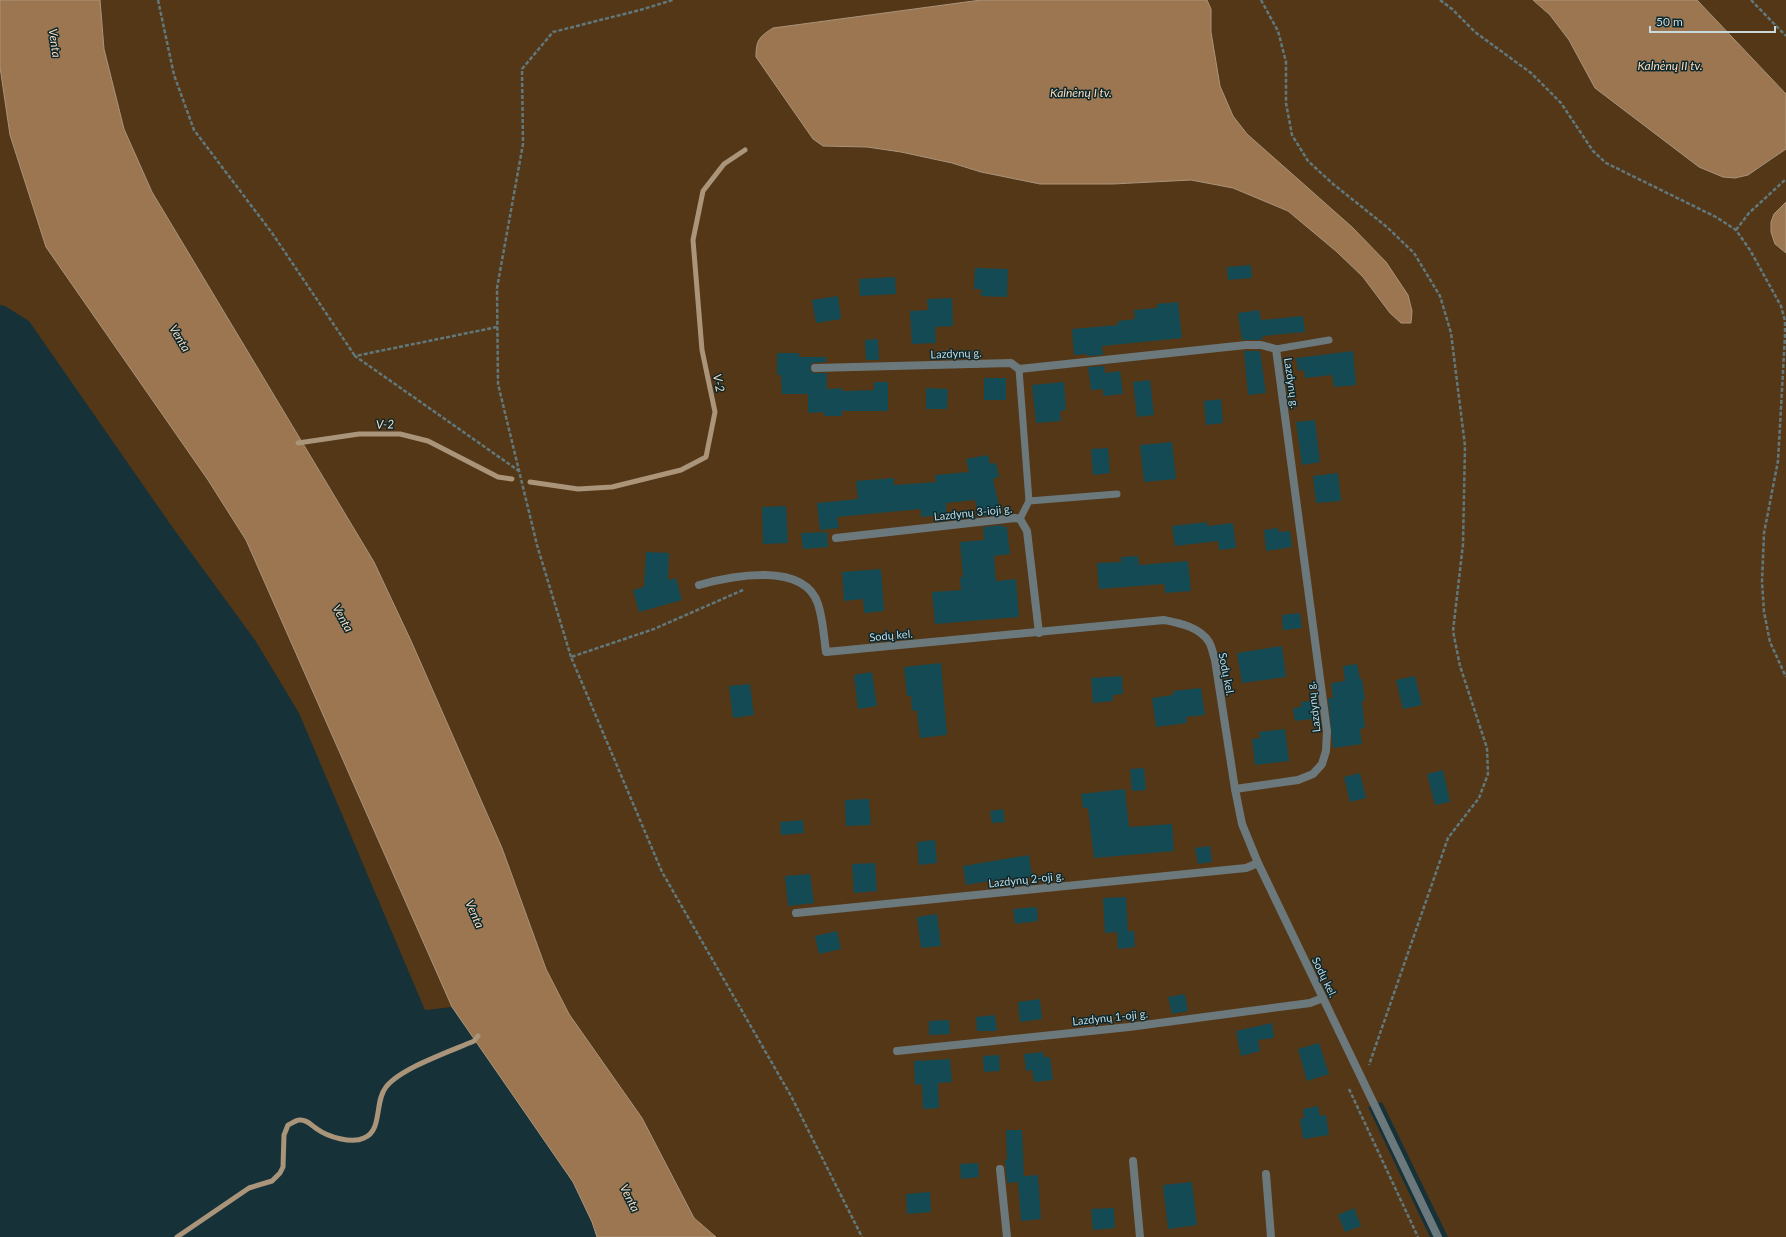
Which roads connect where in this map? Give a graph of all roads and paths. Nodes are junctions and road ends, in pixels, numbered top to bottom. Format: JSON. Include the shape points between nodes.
{"nodes":[{"id":1,"x":158,"y":0,"type":"edge"},
{"id":2,"x":673,"y":0,"type":"edge"},
{"id":3,"x":1261,"y":0,"type":"edge"},
{"id":4,"x":1440,"y":0,"type":"edge"},
{"id":5,"x":1751,"y":0,"type":"edge"},
{"id":6,"x":1786,"y":36,"type":"edge"},
{"id":7,"x":1786,"y":179,"type":"edge"},
{"id":8,"x":1736,"y":230,"type":"junction"},
{"id":9,"x":497,"y":327,"type":"junction"},
{"id":10,"x":1330,"y":340,"type":"dead end"},
{"id":11,"x":1276,"y":349,"type":"junction"},
{"id":12,"x":355,"y":356,"type":"junction"},
{"id":13,"x":815,"y":368,"type":"dead end"},
{"id":14,"x":1019,"y":369,"type":"junction"},
{"id":15,"x":519,"y":471,"type":"junction"},
{"id":16,"x":1117,"y":494,"type":"dead end"},
{"id":17,"x":1029,"y":501,"type":"junction"},
{"id":18,"x":1020,"y":519,"type":"junction"},
{"id":19,"x":836,"y":538,"type":"dead end"},
{"id":20,"x":699,"y":585,"type":"dead end"},
{"id":21,"x":744,"y":590,"type":"dead end"},
{"id":22,"x":1039,"y":633,"type":"junction"},
{"id":23,"x":571,"y":657,"type":"junction"},
{"id":24,"x":1786,"y":677,"type":"edge"},
{"id":25,"x":1235,"y":789,"type":"junction"},
{"id":26,"x":1258,"y":863,"type":"junction"},
{"id":27,"x":796,"y":913,"type":"dead end"},
{"id":28,"x":1323,"y":998,"type":"junction"},
{"id":29,"x":897,"y":1050,"type":"dead end"},
{"id":30,"x":1361,"y":1077,"type":"junction"},
{"id":31,"x":1349,"y":1089,"type":"dead end"},
{"id":32,"x":1133,"y":1161,"type":"dead end"},
{"id":33,"x":1000,"y":1169,"type":"dead end"},
{"id":34,"x":1266,"y":1174,"type":"dead end"},
{"id":35,"x":862,"y":1237,"type":"edge"},
{"id":36,"x":1007,"y":1237,"type":"edge"},
{"id":37,"x":1140,"y":1237,"type":"edge"},
{"id":38,"x":1271,"y":1237,"type":"edge"},
{"id":39,"x":1418,"y":1237,"type":"edge"},
{"id":40,"x":1438,"y":1237,"type":"edge"}],
"edges":[{"from":1,"to":12,"type":"path","via":[[174,75],[194,130],[272,233]]},
{"from":2,"to":9,"type":"path","via":[[554,32],[522,70],[524,144],[497,288]]},
{"from":3,"to":30,"type":"path","via":[[1278,31],[1286,62],[1286,102],[1292,136],[1308,161],[1414,252],[1440,296],[1451,333],[1465,446],[1463,544],[1453,631],[1460,666],[1487,748],[1488,774],[1479,798],[1448,838],[1372,1061]]},
{"from":4,"to":8,"type":"path","via":[[1475,32],[1531,72],[1561,103],[1593,151],[1606,163],[1716,217]]},
{"from":5,"to":6,"type":"path"},
{"from":7,"to":8,"type":"path","via":[[1749,213]]},
{"from":8,"to":24,"type":"path","via":[[1781,306],[1785,321],[1778,461],[1764,533],[1762,582],[1770,642]]},
{"from":9,"to":12,"type":"path"},
{"from":9,"to":15,"type":"path","via":[[498,384]]},
{"from":10,"to":11,"type":"lane"},
{"from":11,"to":14,"type":"street","name":"Lazdynų g.","via":[[1246,345]]},
{"from":11,"to":25,"type":"street","name":"Lazdynų g.","via":[[1328,731],[1322,764],[1313,774],[1298,780]]},
{"from":12,"to":15,"type":"path"},
{"from":13,"to":14,"type":"street","name":"Lazdynų g.","via":[[1010,363]]},
{"from":14,"to":17,"type":"lane"},
{"from":15,"to":23,"type":"path","via":[[537,545]]},
{"from":16,"to":17,"type":"lane"},
{"from":17,"to":18,"type":"lane"},
{"from":18,"to":19,"type":"street","name":"Lazdynų 3-ioji g."},
{"from":18,"to":22,"type":"street","name":"Lazdynų 3-ioji g.","via":[[1027,531]]},
{"from":20,"to":22,"type":"street","name":"Sodų kel.","via":[[744,576],[776,576],[796,580],[809,589],[818,603],[826,652]]},
{"from":21,"to":23,"type":"path","via":[[654,629]]},
{"from":22,"to":25,"type":"street","name":"Sodų kel.","via":[[1164,620],[1184,624],[1198,632],[1208,641],[1215,660]]},
{"from":23,"to":35,"type":"path","via":[[662,872],[791,1096]]},
{"from":25,"to":26,"type":"street","name":"Sodų kel.","via":[[1242,824]]},
{"from":26,"to":27,"type":"street","name":"Lazdynų 2-oji g.","via":[[1246,868]]},
{"from":26,"to":28,"type":"street","name":"Sodų kel."},
{"from":28,"to":29,"type":"street","name":"Lazdynų 1-oji g.","via":[[1310,1003],[1129,1027]]},
{"from":28,"to":30,"type":"street","name":"Sodų kel."},
{"from":30,"to":40,"type":"street","name":"Sodų kel."},
{"from":31,"to":39,"type":"path"},
{"from":32,"to":37,"type":"street"},
{"from":33,"to":36,"type":"street"},
{"from":34,"to":38,"type":"street"}]}
